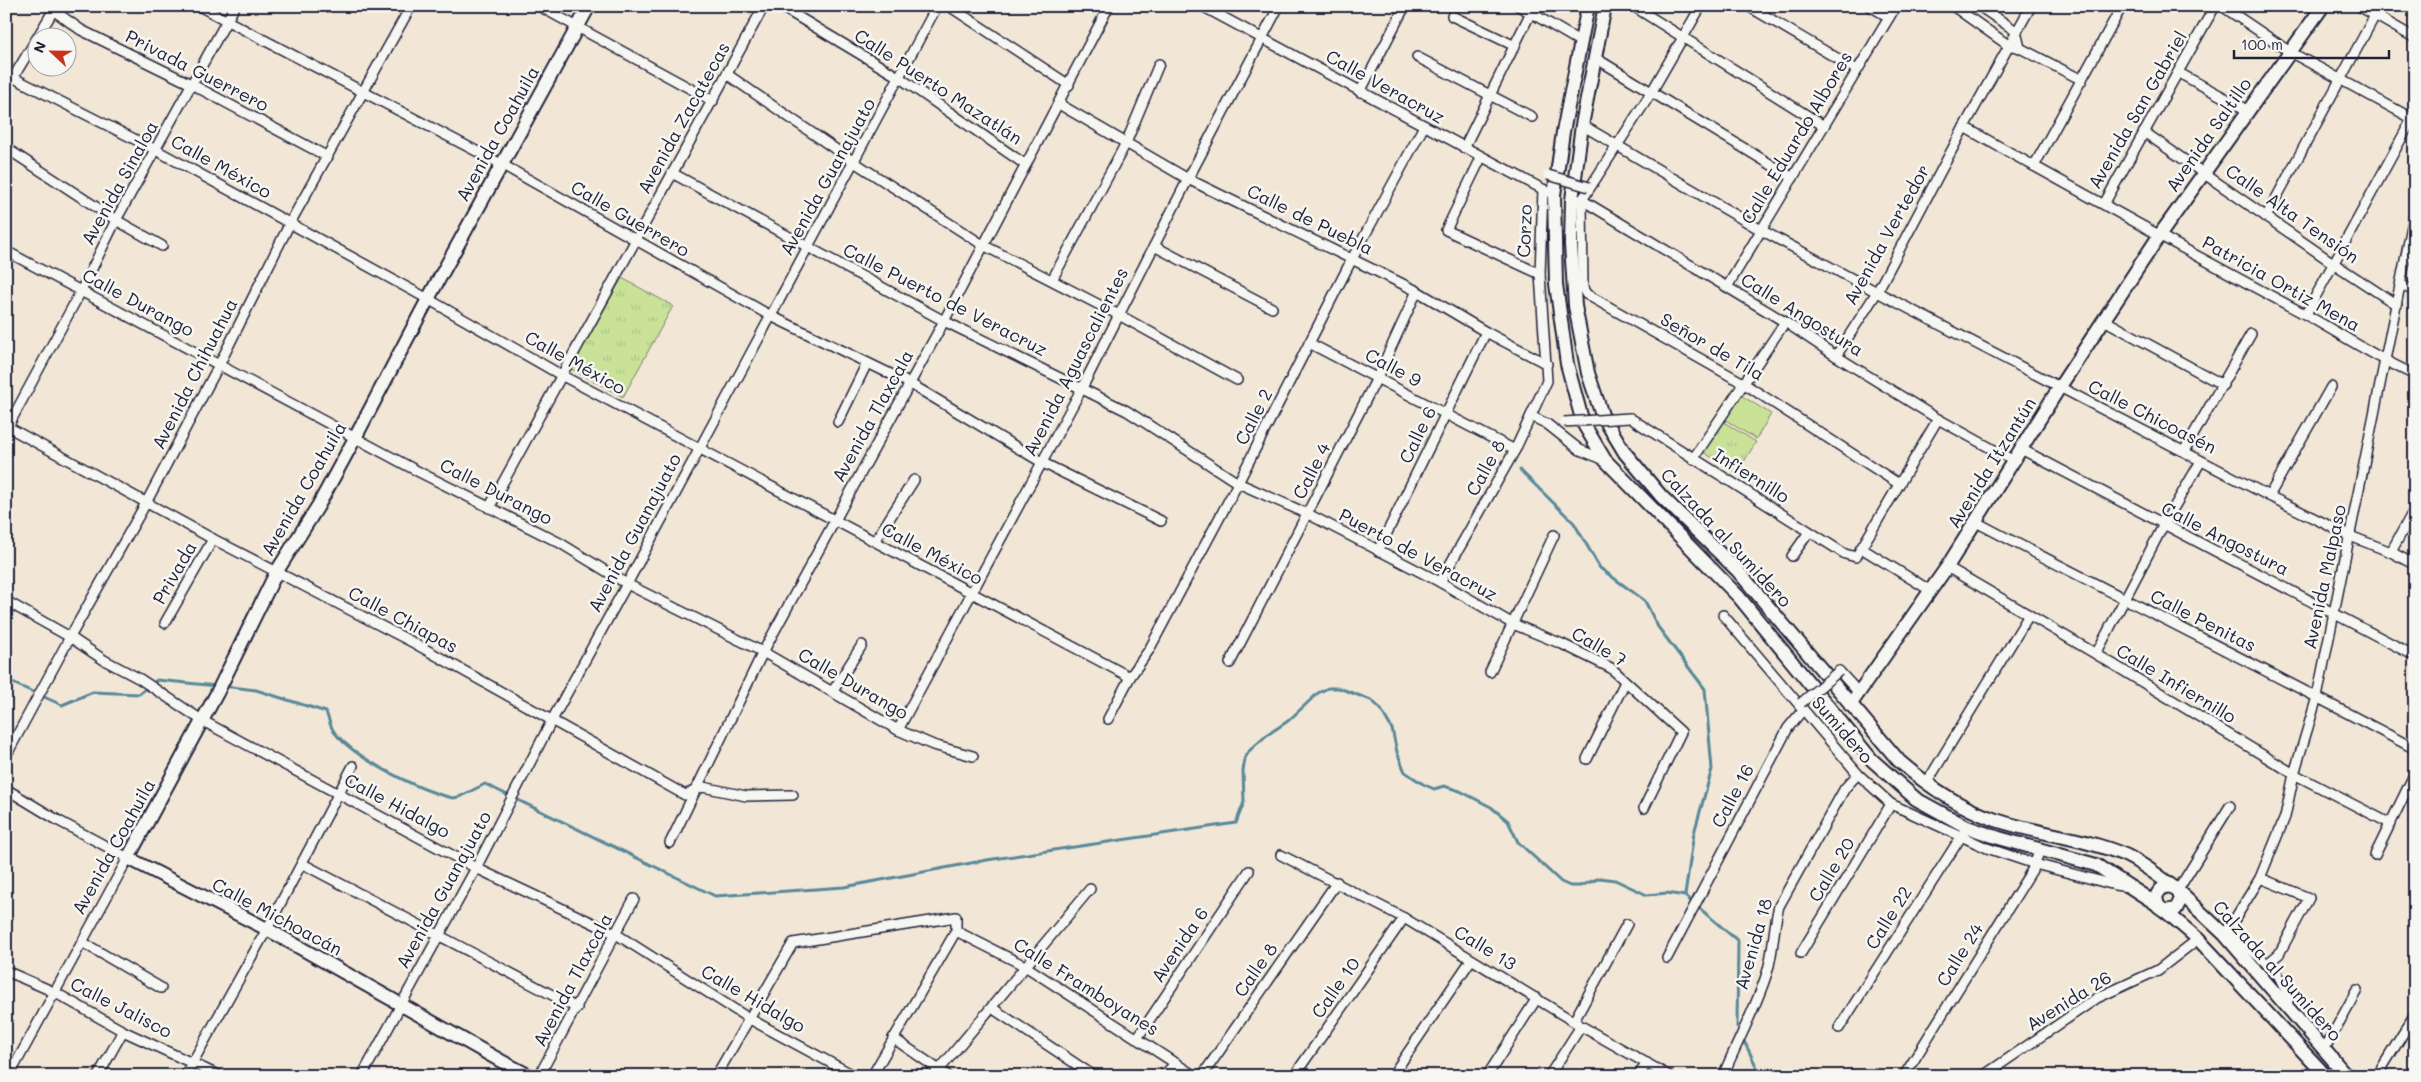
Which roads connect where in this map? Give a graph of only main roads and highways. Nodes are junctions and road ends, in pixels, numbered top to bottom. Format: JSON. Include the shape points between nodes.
{"nodes":[{"id":1,"x":589,"y":6,"type":"edge"},
{"id":2,"x":1588,"y":6,"type":"edge"},
{"id":3,"x":1605,"y":6,"type":"edge"},
{"id":4,"x":2323,"y":6,"type":"edge"},
{"id":5,"x":2159,"y":236,"type":"joint"},
{"id":6,"x":1850,"y":705,"type":"junction"},
{"id":7,"x":128,"y":858,"type":"joint"},
{"id":8,"x":2178,"y":890,"type":"junction"},
{"id":9,"x":2161,"y":907,"type":"junction"},
{"id":10,"x":530,"y":1076,"type":"edge"},
{"id":11,"x":2326,"y":1076,"type":"edge"},
{"id":12,"x":2347,"y":1076,"type":"edge"}],
"edges":[{"from":1,"to":7,"type":"main road","name":"Avenida Coahuila","via":[[428,299],[356,438],[277,571],[203,721]]},
{"from":2,"to":9,"type":"main road","name":"Calzada al Sumidero","via":[[1562,132],[1545,190],[1566,364],[1583,423],[1605,460],[1739,597],[1872,760],[1916,799],[1964,832],[2096,865]]},
{"from":3,"to":6,"type":"main road","name":"Calzada al Sumidero","via":[[1582,125],[1571,245],[1575,306],[1588,373],[1602,416],[1624,452],[1662,496],[1738,571]]},
{"from":4,"to":5,"type":"main road","name":"Avenida Saltillo"},
{"from":5,"to":6,"type":"main road","name":"Avenida Itzantún","via":[[1947,567]]},
{"from":6,"to":8,"type":"main road","name":"Calzada al Sumidero","via":[[1898,761],[1926,784],[1964,806],[1995,820],[2125,855]]},
{"from":7,"to":10,"type":"main road","name":"Calle Michoacán","via":[[267,929]]},
{"from":8,"to":9,"type":"main road","via":[[2179,906],[2173,910]]},
{"from":8,"to":9,"type":"main road","via":[[2168,886],[2160,890],[2156,897]]},
{"from":8,"to":12,"type":"main road","name":"Calzada al Sumidero","via":[[2226,932]]},
{"from":9,"to":11,"type":"main road","name":"Calzada al Sumidero","via":[[2198,939]]}]}
